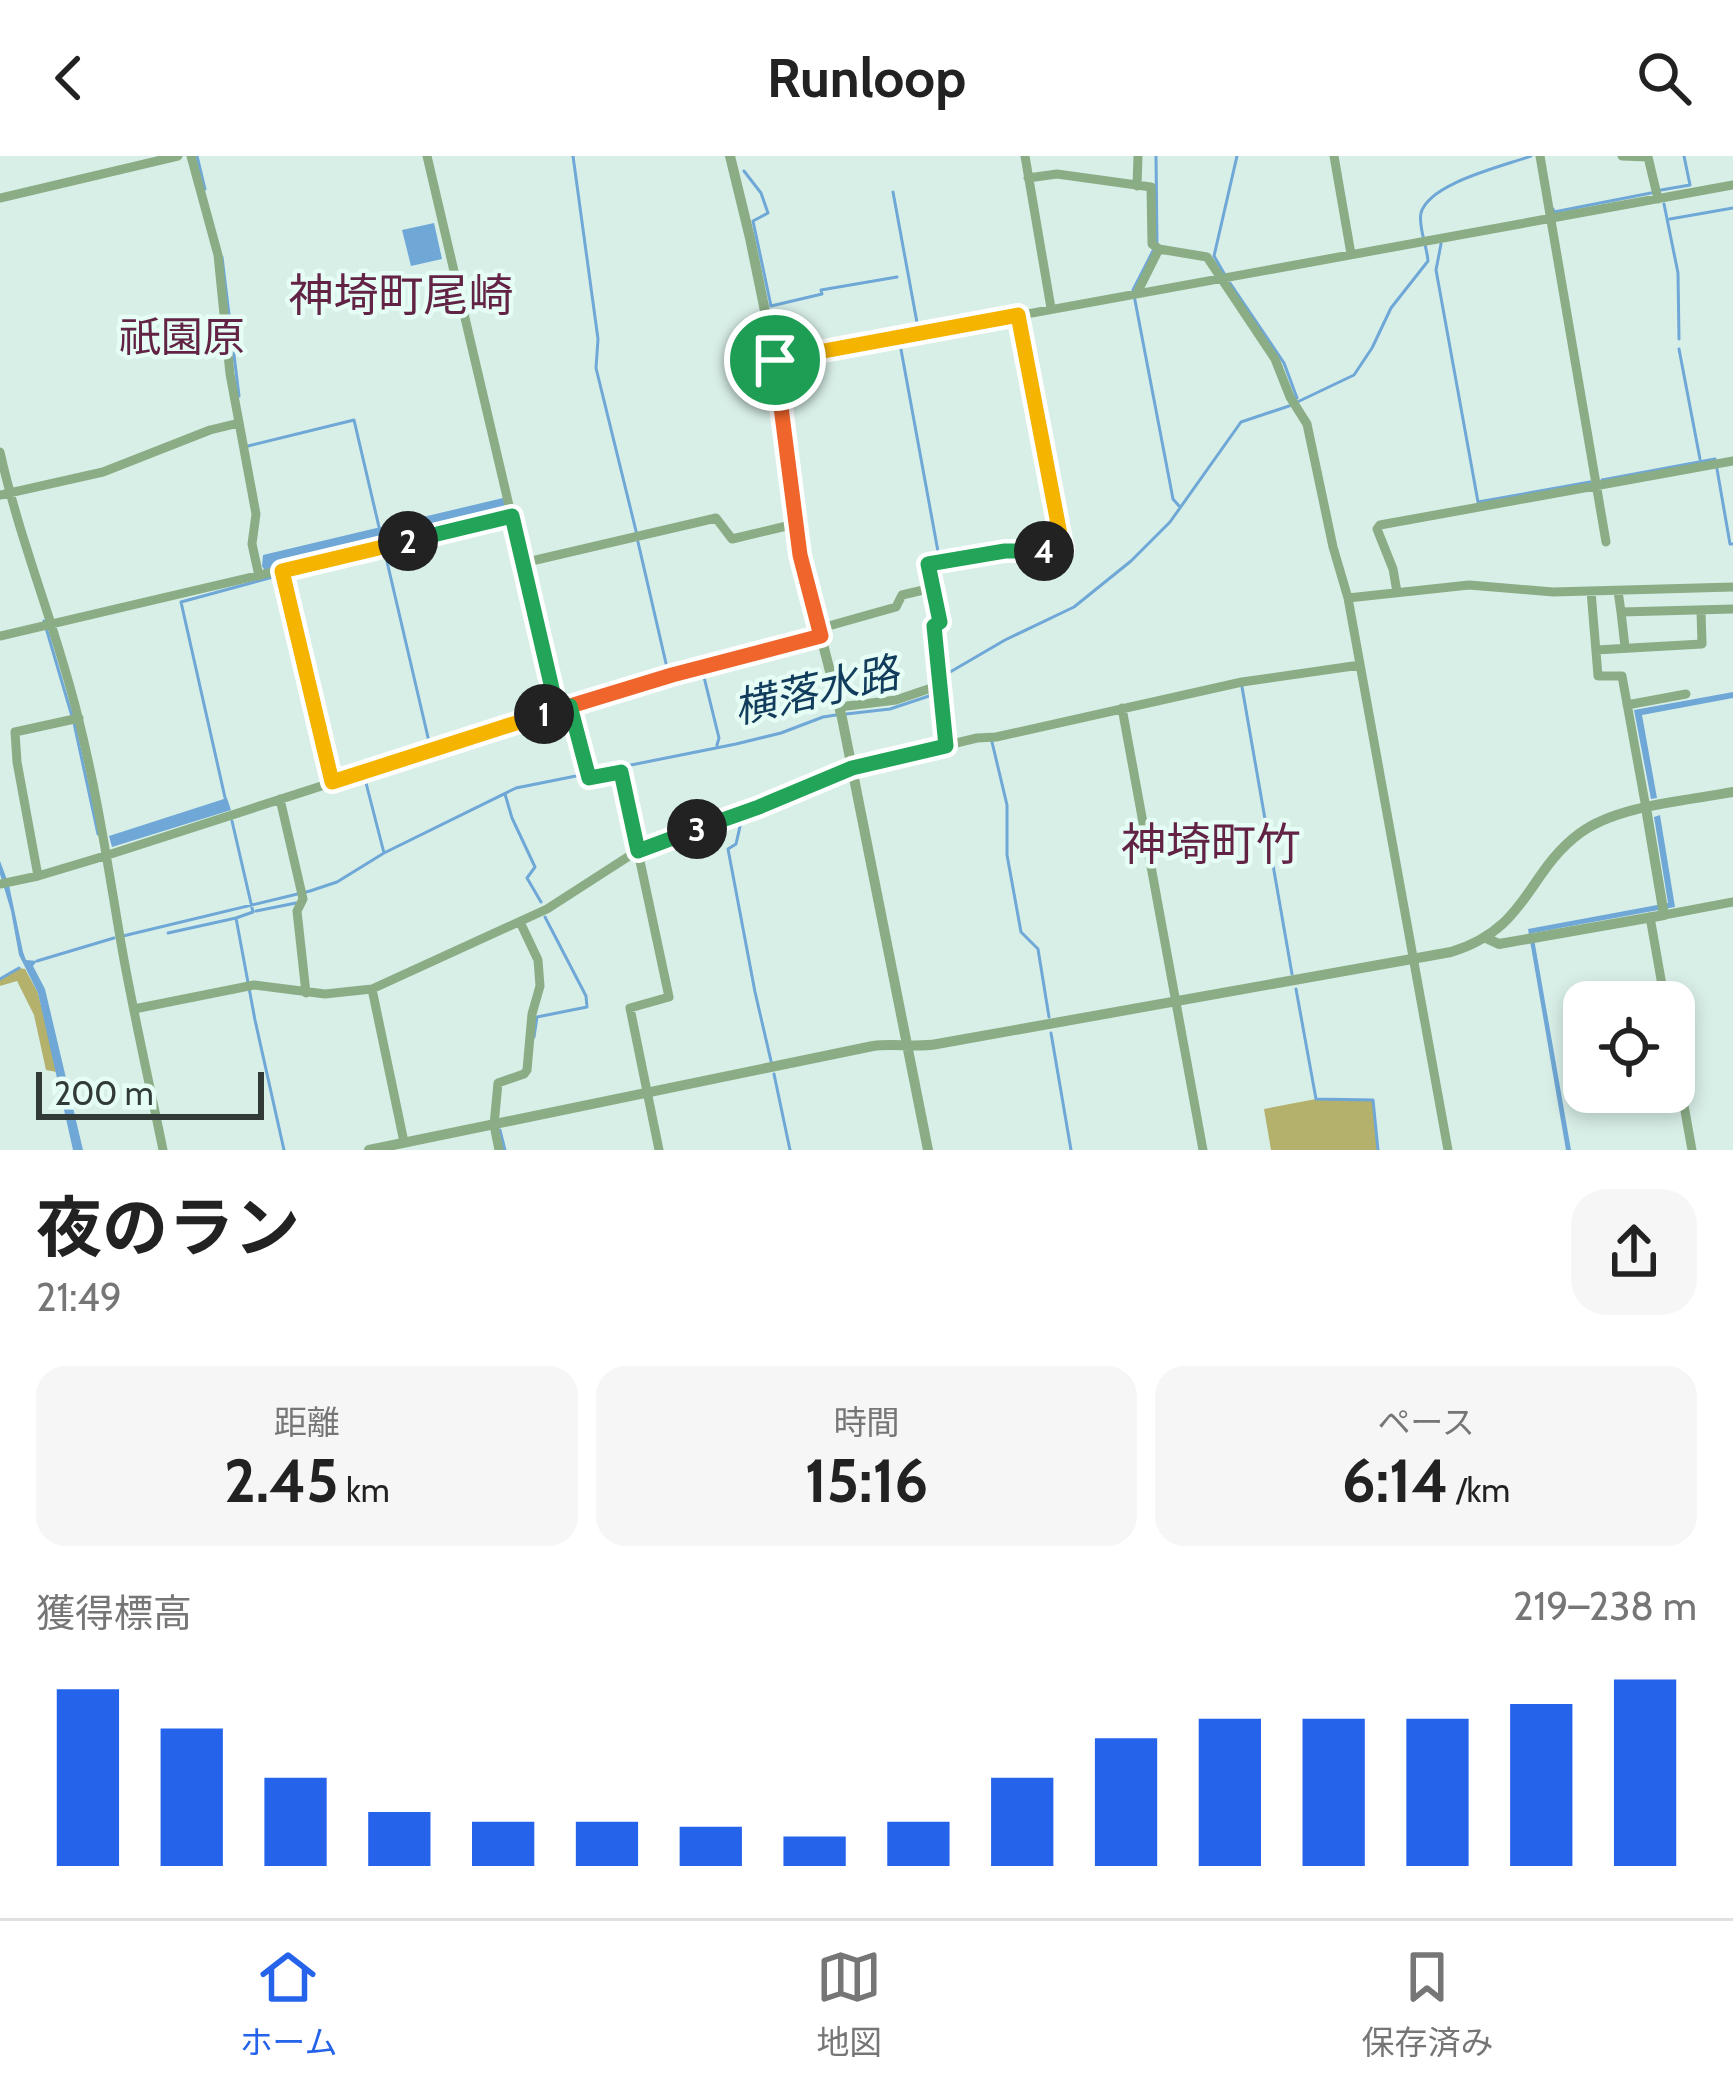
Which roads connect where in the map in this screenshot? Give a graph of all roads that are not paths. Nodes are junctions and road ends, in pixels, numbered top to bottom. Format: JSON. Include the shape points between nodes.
{"nodes":[{"id":1,"x":178,"y":156,"type":"edge"},
{"id":2,"x":191,"y":156,"type":"edge"},
{"id":3,"x":427,"y":156,"type":"edge"},
{"id":4,"x":730,"y":156,"type":"edge"},
{"id":5,"x":1024,"y":156,"type":"edge"},
{"id":6,"x":1138,"y":156,"type":"edge"},
{"id":7,"x":1334,"y":156,"type":"edge"},
{"id":8,"x":1540,"y":156,"type":"edge"},
{"id":9,"x":1622,"y":156,"type":"edge"},
{"id":10,"x":1028,"y":178,"type":"junction"},
{"id":11,"x":1733,"y":185,"type":"edge"},
{"id":12,"x":1137,"y":186,"type":"junction"},
{"id":13,"x":0,"y":198,"type":"edge"},
{"id":14,"x":1658,"y":199,"type":"junction"},
{"id":15,"x":1550,"y":218,"type":"junction"},
{"id":16,"x":1159,"y":249,"type":"junction"},
{"id":17,"x":1351,"y":254,"type":"junction"},
{"id":18,"x":1226,"y":278,"type":"junction"},
{"id":19,"x":1133,"y":294,"type":"junction"},
{"id":20,"x":1051,"y":308,"type":"junction"},
{"id":21,"x":1018,"y":315,"type":"junction"},
{"id":22,"x":775,"y":360,"type":"junction"},
{"id":23,"x":239,"y":423,"type":"junction"},
{"id":24,"x":0,"y":452,"type":"edge"},
{"id":25,"x":1733,"y":461,"type":"edge"},
{"id":26,"x":1597,"y":486,"type":"junction"},
{"id":27,"x":5,"y":494,"type":"edge"},
{"id":28,"x":512,"y":516,"type":"junction"},
{"id":29,"x":795,"y":524,"type":"junction"},
{"id":30,"x":1606,"y":542,"type":"dead end"},
{"id":31,"x":523,"y":563,"type":"junction"},
{"id":32,"x":271,"y":573,"type":"junction"},
{"id":33,"x":1733,"y":587,"type":"edge"},
{"id":34,"x":932,"y":588,"type":"junction"},
{"id":35,"x":1591,"y":591,"type":"junction"},
{"id":36,"x":1618,"y":591,"type":"junction"},
{"id":37,"x":1397,"y":592,"type":"junction"},
{"id":38,"x":1348,"y":598,"type":"junction"},
{"id":39,"x":1701,"y":610,"type":"junction"},
{"id":40,"x":1733,"y":610,"type":"edge"},
{"id":41,"x":1621,"y":612,"type":"junction"},
{"id":42,"x":48,"y":626,"type":"junction"},
{"id":43,"x":0,"y":636,"type":"edge"},
{"id":44,"x":821,"y":636,"type":"junction"},
{"id":45,"x":1625,"y":647,"type":"junction"},
{"id":46,"x":1596,"y":650,"type":"junction"},
{"id":47,"x":1360,"y":665,"type":"junction"},
{"id":48,"x":941,"y":691,"type":"junction"},
{"id":49,"x":1686,"y":694,"type":"dead end"},
{"id":50,"x":1628,"y":705,"type":"junction"},
{"id":51,"x":570,"y":706,"type":"junction"},
{"id":52,"x":1122,"y":708,"type":"junction"},
{"id":53,"x":557,"y":710,"type":"junction"},
{"id":54,"x":840,"y":712,"type":"junction"},
{"id":55,"x":74,"y":719,"type":"junction"},
{"id":56,"x":946,"y":746,"type":"junction"},
{"id":57,"x":852,"y":768,"type":"junction"},
{"id":58,"x":332,"y":782,"type":"junction"},
{"id":59,"x":1733,"y":792,"type":"edge"},
{"id":60,"x":280,"y":799,"type":"junction"},
{"id":61,"x":1646,"y":808,"type":"junction"},
{"id":62,"x":638,"y":851,"type":"junction"},
{"id":63,"x":108,"y":855,"type":"junction"},
{"id":64,"x":38,"y":876,"type":"junction"},
{"id":65,"x":4,"y":883,"type":"edge"},
{"id":66,"x":1733,"y":902,"type":"edge"},
{"id":67,"x":1664,"y":915,"type":"junction"},
{"id":68,"x":1650,"y":917,"type":"junction"},
{"id":69,"x":520,"y":922,"type":"junction"},
{"id":70,"x":1486,"y":938,"type":"junction"},
{"id":71,"x":1413,"y":959,"type":"junction"},
{"id":72,"x":1661,"y":981,"type":"edge"},
{"id":73,"x":372,"y":989,"type":"junction"},
{"id":74,"x":306,"y":993,"type":"junction"},
{"id":75,"x":1175,"y":1000,"type":"junction"},
{"id":76,"x":134,"y":1010,"type":"junction"},
{"id":77,"x":908,"y":1045,"type":"junction"},
{"id":78,"x":647,"y":1093,"type":"junction"},
{"id":79,"x":1685,"y":1113,"type":"edge"},
{"id":80,"x":494,"y":1125,"type":"junction"},
{"id":81,"x":404,"y":1142,"type":"junction"},
{"id":82,"x":163,"y":1150,"type":"edge"},
{"id":83,"x":369,"y":1150,"type":"edge"},
{"id":84,"x":499,"y":1150,"type":"edge"},
{"id":85,"x":659,"y":1150,"type":"edge"},
{"id":86,"x":928,"y":1150,"type":"edge"},
{"id":87,"x":1203,"y":1150,"type":"edge"},
{"id":88,"x":1448,"y":1150,"type":"edge"},
{"id":89,"x":1692,"y":1150,"type":"edge"}],
"edges":[{"from":1,"to":13,"type":"street"},
{"from":2,"to":23,"type":"street","via":[[218,255]]},
{"from":3,"to":28,"type":"street"},
{"from":4,"to":22,"type":"street"},
{"from":5,"to":10,"type":"street"},
{"from":6,"to":12,"type":"street"},
{"from":7,"to":17,"type":"street"},
{"from":8,"to":15,"type":"street"},
{"from":9,"to":14,"type":"street","via":[[1648,157]]},
{"from":10,"to":12,"type":"street","via":[[1057,174]]},
{"from":10,"to":20,"type":"street"},
{"from":11,"to":14,"type":"street"},
{"from":12,"to":16,"type":"street","via":[[1151,187],[1152,244]]},
{"from":14,"to":15,"type":"street"},
{"from":15,"to":17,"type":"street"},
{"from":15,"to":26,"type":"street"},
{"from":16,"to":18,"type":"street","via":[[1207,256]]},
{"from":16,"to":19,"type":"street"},
{"from":17,"to":18,"type":"street"},
{"from":18,"to":19,"type":"street"},
{"from":18,"to":38,"type":"street","via":[[1307,424]]},
{"from":19,"to":20,"type":"street"},
{"from":20,"to":21,"type":"street"},
{"from":21,"to":22,"type":"street"},
{"from":21,"to":34,"type":"street","via":[[1063,550],[928,564]]},
{"from":22,"to":29,"type":"street"},
{"from":23,"to":27,"type":"street","via":[[103,472]]},
{"from":23,"to":32,"type":"street","via":[[256,514],[251,544]]},
{"from":24,"to":27,"type":"street"},
{"from":25,"to":26,"type":"street"},
{"from":26,"to":30,"type":"street"},
{"from":26,"to":37,"type":"street","via":[[1380,525]]},
{"from":27,"to":42,"type":"street"},
{"from":28,"to":31,"type":"street"},
{"from":28,"to":32,"type":"street"},
{"from":29,"to":31,"type":"street","via":[[732,539],[716,518]]},
{"from":29,"to":44,"type":"street"},
{"from":31,"to":53,"type":"street"},
{"from":32,"to":42,"type":"street"},
{"from":32,"to":58,"type":"street"},
{"from":33,"to":36,"type":"street"},
{"from":34,"to":44,"type":"street","via":[[825,626]]},
{"from":34,"to":48,"type":"street"},
{"from":35,"to":36,"type":"street"},
{"from":35,"to":37,"type":"street","via":[[1469,585]]},
{"from":35,"to":46,"type":"street"},
{"from":36,"to":41,"type":"street"},
{"from":37,"to":38,"type":"street"},
{"from":38,"to":47,"type":"street"},
{"from":39,"to":40,"type":"street"},
{"from":39,"to":41,"type":"street"},
{"from":39,"to":45,"type":"street","via":[[1702,644]]},
{"from":41,"to":45,"type":"street"},
{"from":42,"to":43,"type":"street"},
{"from":42,"to":55,"type":"street"},
{"from":44,"to":51,"type":"street"},
{"from":44,"to":54,"type":"street"},
{"from":45,"to":46,"type":"street"},
{"from":46,"to":50,"type":"street","via":[[1598,676],[1622,676]]},
{"from":47,"to":52,"type":"street"},
{"from":47,"to":71,"type":"street"},
{"from":48,"to":54,"type":"street"},
{"from":48,"to":56,"type":"street"},
{"from":49,"to":50,"type":"street"},
{"from":50,"to":61,"type":"street"},
{"from":51,"to":53,"type":"street"},
{"from":51,"to":62,"type":"street","via":[[589,778],[621,772]]},
{"from":52,"to":56,"type":"street"},
{"from":52,"to":75,"type":"street"},
{"from":53,"to":58,"type":"street"},
{"from":54,"to":57,"type":"street"},
{"from":55,"to":63,"type":"street"},
{"from":55,"to":64,"type":"street","via":[[15,732]]},
{"from":56,"to":57,"type":"street"},
{"from":57,"to":62,"type":"street"},
{"from":57,"to":77,"type":"street"},
{"from":58,"to":60,"type":"street"},
{"from":59,"to":61,"type":"street"},
{"from":60,"to":63,"type":"street"},
{"from":60,"to":74,"type":"street","via":[[303,899],[297,911]]},
{"from":61,"to":67,"type":"street"},
{"from":61,"to":70,"type":"street","via":[[1578,834]]},
{"from":62,"to":69,"type":"street"},
{"from":62,"to":78,"type":"street","via":[[669,997],[631,1008]]},
{"from":63,"to":64,"type":"street"},
{"from":63,"to":76,"type":"street"},
{"from":64,"to":65,"type":"street"},
{"from":66,"to":67,"type":"street"},
{"from":67,"to":68,"type":"street"},
{"from":68,"to":70,"type":"street","via":[[1499,944]]},
{"from":68,"to":72,"type":"street"},
{"from":69,"to":73,"type":"street"},
{"from":69,"to":80,"type":"street","via":[[540,986],[527,1070],[498,1083]]},
{"from":70,"to":71,"type":"street"},
{"from":71,"to":75,"type":"street"},
{"from":71,"to":88,"type":"street"},
{"from":73,"to":74,"type":"street"},
{"from":73,"to":81,"type":"street"},
{"from":74,"to":76,"type":"street","via":[[250,986]]},
{"from":75,"to":77,"type":"street"},
{"from":75,"to":87,"type":"street"},
{"from":76,"to":82,"type":"street"},
{"from":77,"to":78,"type":"street"},
{"from":77,"to":86,"type":"street"},
{"from":78,"to":80,"type":"street"},
{"from":78,"to":85,"type":"street"},
{"from":79,"to":89,"type":"street"},
{"from":80,"to":81,"type":"street"},
{"from":80,"to":84,"type":"street"},
{"from":81,"to":83,"type":"street"}]}
